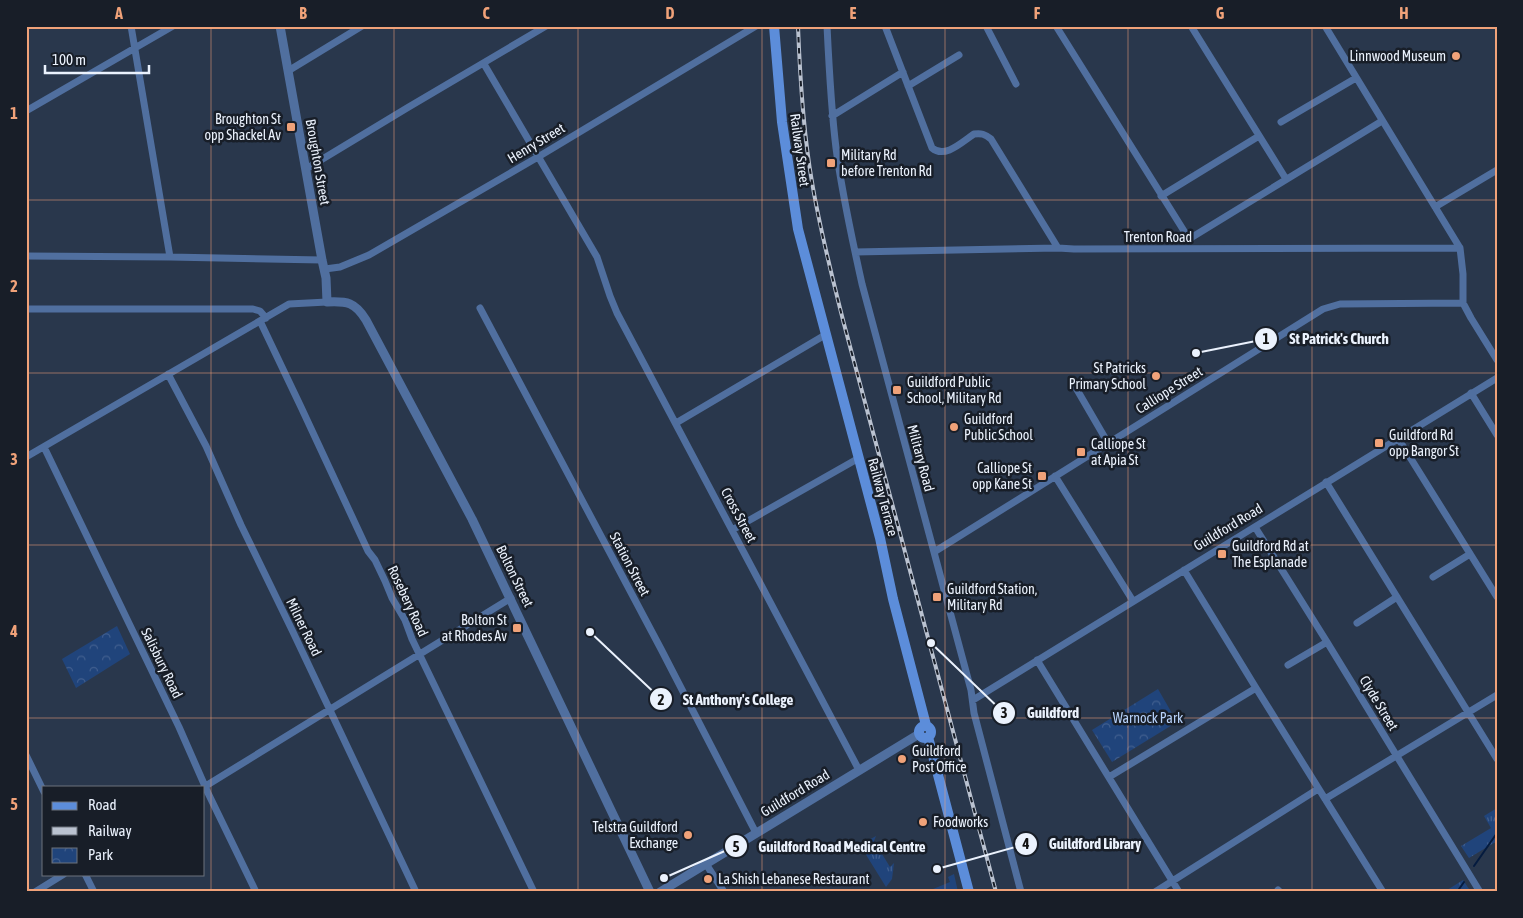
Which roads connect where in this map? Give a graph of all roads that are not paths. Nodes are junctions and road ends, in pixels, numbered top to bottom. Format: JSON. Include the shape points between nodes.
{"nodes":[{"id":1,"x":131,"y":26,"type":"edge"},
{"id":2,"x":173,"y":26,"type":"edge"},
{"id":3,"x":280,"y":26,"type":"edge"},
{"id":4,"x":362,"y":26,"type":"edge"},
{"id":5,"x":546,"y":26,"type":"edge"},
{"id":6,"x":756,"y":26,"type":"edge"},
{"id":7,"x":774,"y":26,"type":"edge"},
{"id":8,"x":826,"y":26,"type":"edge"},
{"id":9,"x":885,"y":26,"type":"edge"},
{"id":10,"x":986,"y":26,"type":"edge"},
{"id":11,"x":1056,"y":26,"type":"edge"},
{"id":12,"x":1191,"y":26,"type":"edge"},
{"id":13,"x":1325,"y":26,"type":"edge"},
{"id":14,"x":135,"y":49,"type":"junction"},
{"id":15,"x":959,"y":55,"type":"dead end"},
{"id":16,"x":484,"y":64,"type":"junction"},
{"id":17,"x":288,"y":71,"type":"junction"},
{"id":18,"x":903,"y":72,"type":"junction"},
{"id":19,"x":1356,"y":78,"type":"junction"},
{"id":20,"x":1016,"y":84,"type":"dead end"},
{"id":21,"x":908,"y":86,"type":"junction"},
{"id":22,"x":26,"y":111,"type":"edge"},
{"id":23,"x":832,"y":116,"type":"junction"},
{"id":24,"x":1382,"y":121,"type":"junction"},
{"id":25,"x":1281,"y":122,"type":"dead end"},
{"id":26,"x":1259,"y":136,"type":"junction"},
{"id":27,"x":538,"y":156,"type":"junction"},
{"id":28,"x":306,"y":169,"type":"junction"},
{"id":29,"x":1497,"y":170,"type":"edge"},
{"id":30,"x":1286,"y":178,"type":"junction"},
{"id":31,"x":1161,"y":196,"type":"junction"},
{"id":32,"x":1435,"y":207,"type":"junction"},
{"id":33,"x":1189,"y":239,"type":"junction"},
{"id":34,"x":1058,"y":248,"type":"junction"},
{"id":35,"x":1460,"y":248,"type":"junction"},
{"id":36,"x":1188,"y":249,"type":"junction"},
{"id":37,"x":855,"y":252,"type":"junction"},
{"id":38,"x":26,"y":256,"type":"edge"},
{"id":39,"x":170,"y":257,"type":"junction"},
{"id":40,"x":322,"y":260,"type":"junction"},
{"id":41,"x":326,"y":274,"type":"junction"},
{"id":42,"x":810,"y":276,"type":"joint"},
{"id":43,"x":327,"y":302,"type":"junction"},
{"id":44,"x":1463,"y":303,"type":"junction"},
{"id":45,"x":480,"y":308,"type":"dead end"},
{"id":46,"x":26,"y":309,"type":"edge"},
{"id":47,"x":263,"y":320,"type":"junction"},
{"id":48,"x":825,"y":335,"type":"junction"},
{"id":49,"x":1497,"y":360,"type":"edge"},
{"id":50,"x":168,"y":374,"type":"junction"},
{"id":51,"x":1497,"y":378,"type":"edge"},
{"id":52,"x":1076,"y":388,"type":"dead end"},
{"id":53,"x":1471,"y":393,"type":"junction"},
{"id":54,"x":676,"y":423,"type":"junction"},
{"id":55,"x":1497,"y":435,"type":"edge"},
{"id":56,"x":1398,"y":438,"type":"junction"},
{"id":57,"x":1108,"y":443,"type":"junction"},
{"id":58,"x":44,"y":447,"type":"junction"},
{"id":59,"x":26,"y":457,"type":"edge"},
{"id":60,"x":859,"y":458,"type":"junction"},
{"id":61,"x":1055,"y":476,"type":"junction"},
{"id":62,"x":1326,"y":482,"type":"junction"},
{"id":63,"x":1255,"y":527,"type":"junction"},
{"id":64,"x":732,"y":530,"type":"junction"},
{"id":65,"x":934,"y":552,"type":"junction"},
{"id":66,"x":1470,"y":554,"type":"junction"},
{"id":67,"x":1184,"y":570,"type":"junction"},
{"id":68,"x":1433,"y":577,"type":"dead end"},
{"id":69,"x":1397,"y":597,"type":"junction"},
{"id":70,"x":1497,"y":597,"type":"edge"},
{"id":71,"x":511,"y":598,"type":"junction"},
{"id":72,"x":1133,"y":601,"type":"junction"},
{"id":73,"x":1356,"y":623,"type":"dead end"},
{"id":74,"x":1327,"y":642,"type":"junction"},
{"id":75,"x":420,"y":655,"type":"junction"},
{"id":76,"x":1037,"y":660,"type":"junction"},
{"id":77,"x":1288,"y":665,"type":"dead end"},
{"id":78,"x":1256,"y":688,"type":"junction"},
{"id":79,"x":1497,"y":695,"type":"edge"},
{"id":80,"x":973,"y":700,"type":"junction"},
{"id":81,"x":330,"y":710,"type":"junction"},
{"id":82,"x":1468,"y":713,"type":"junction"},
{"id":83,"x":924,"y":732,"type":"junction"},
{"id":84,"x":26,"y":755,"type":"edge"},
{"id":85,"x":1397,"y":756,"type":"junction"},
{"id":86,"x":1497,"y":759,"type":"edge"},
{"id":87,"x":859,"y":770,"type":"junction"},
{"id":88,"x":1109,"y":777,"type":"junction"},
{"id":89,"x":205,"y":786,"type":"edge"},
{"id":90,"x":205,"y":787,"type":"edge"},
{"id":91,"x":42,"y":788,"type":"edge"},
{"id":92,"x":1318,"y":789,"type":"junction"},
{"id":93,"x":1325,"y":800,"type":"junction"},
{"id":94,"x":756,"y":833,"type":"junction"},
{"id":95,"x":706,"y":864,"type":"junction"},
{"id":96,"x":61,"y":876,"type":"edge"},
{"id":97,"x":86,"y":876,"type":"edge"},
{"id":98,"x":1173,"y":881,"type":"junction"},
{"id":99,"x":35,"y":892,"type":"edge"},
{"id":100,"x":94,"y":892,"type":"edge"},
{"id":101,"x":256,"y":892,"type":"edge"},
{"id":102,"x":416,"y":892,"type":"edge"},
{"id":103,"x":534,"y":892,"type":"edge"},
{"id":104,"x":650,"y":892,"type":"edge"},
{"id":105,"x":660,"y":892,"type":"edge"},
{"id":106,"x":724,"y":892,"type":"edge"},
{"id":107,"x":969,"y":892,"type":"edge"},
{"id":108,"x":1021,"y":892,"type":"edge"},
{"id":109,"x":1155,"y":892,"type":"edge"},
{"id":110,"x":1179,"y":892,"type":"edge"},
{"id":111,"x":1383,"y":892,"type":"edge"},
{"id":112,"x":1480,"y":892,"type":"edge"}],
"edges":[{"from":1,"to":14,"type":"street"},
{"from":2,"to":14,"type":"street"},
{"from":3,"to":17,"type":"street","name":"Broughton Street"},
{"from":4,"to":17,"type":"street"},
{"from":5,"to":16,"type":"street"},
{"from":6,"to":27,"type":"street","name":"Henry Street"},
{"from":7,"to":42,"type":"main road","name":"Railway Street","via":[[783,130],[798,229]]},
{"from":8,"to":23,"type":"street","name":"Military Road"},
{"from":9,"to":18,"type":"street"},
{"from":10,"to":20,"type":"street"},
{"from":11,"to":31,"type":"street"},
{"from":12,"to":26,"type":"street"},
{"from":13,"to":19,"type":"street"},
{"from":14,"to":22,"type":"street"},
{"from":14,"to":39,"type":"street"},
{"from":15,"to":21,"type":"street"},
{"from":16,"to":27,"type":"street","name":"Cross Street"},
{"from":16,"to":28,"type":"street"},
{"from":17,"to":28,"type":"street","name":"Broughton Street"},
{"from":18,"to":21,"type":"street"},
{"from":18,"to":23,"type":"street"},
{"from":19,"to":24,"type":"street"},
{"from":19,"to":25,"type":"street"},
{"from":21,"to":34,"type":"street","via":[[934,150],[949,150],[974,134],[987,135],[991,139]]},
{"from":23,"to":37,"type":"street","name":"Military Road"},
{"from":24,"to":30,"type":"street"},
{"from":24,"to":32,"type":"street"},
{"from":26,"to":30,"type":"street"},
{"from":26,"to":31,"type":"street"},
{"from":27,"to":41,"type":"street","name":"Henry Street","via":[[369,255]]},
{"from":27,"to":54,"type":"street","name":"Cross Street","via":[[598,257],[617,314]]},
{"from":28,"to":40,"type":"street","name":"Broughton Street"},
{"from":29,"to":32,"type":"street"},
{"from":30,"to":33,"type":"street"},
{"from":31,"to":33,"type":"street"},
{"from":32,"to":35,"type":"street"},
{"from":33,"to":36,"type":"street"},
{"from":34,"to":36,"type":"street","name":"Trenton Road"},
{"from":34,"to":37,"type":"street","name":"Trenton Road"},
{"from":35,"to":36,"type":"street","name":"Trenton Road"},
{"from":35,"to":44,"type":"street"},
{"from":37,"to":65,"type":"street","name":"Military Road"},
{"from":38,"to":39,"type":"street"},
{"from":39,"to":40,"type":"street"},
{"from":40,"to":41,"type":"street","name":"Broughton Street"},
{"from":41,"to":43,"type":"street","name":"Broughton Street"},
{"from":42,"to":48,"type":"main road","name":"Railway Terrace"},
{"from":43,"to":47,"type":"street","via":[[289,304]]},
{"from":43,"to":71,"type":"street","name":"Bolton Street","via":[[350,304],[366,320]]},
{"from":44,"to":49,"type":"street"},
{"from":44,"to":57,"type":"street","name":"Calliope Street","via":[[1340,304],[1323,309]]},
{"from":45,"to":94,"type":"street","name":"Station Street"},
{"from":46,"to":47,"type":"street","via":[[253,309],[260,311]]},
{"from":47,"to":50,"type":"street"},
{"from":47,"to":75,"type":"street","name":"Rosebery Road","via":[[368,551]]},
{"from":48,"to":54,"type":"street"},
{"from":48,"to":60,"type":"main road","name":"Railway Terrace"},
{"from":50,"to":58,"type":"street"},
{"from":50,"to":81,"type":"street","name":"Milner Road","via":[[206,446],[240,525]]},
{"from":51,"to":53,"type":"street","name":"Guildford Road"},
{"from":52,"to":57,"type":"street"},
{"from":53,"to":55,"type":"street"},
{"from":53,"to":56,"type":"street","name":"Guildford Road"},
{"from":54,"to":64,"type":"street","name":"Cross Street"},
{"from":56,"to":62,"type":"street","name":"Guildford Road"},
{"from":56,"to":66,"type":"street"},
{"from":57,"to":61,"type":"street","name":"Calliope Street"},
{"from":58,"to":59,"type":"street"},
{"from":58,"to":89,"type":"street","name":"Salisbury Road"},
{"from":60,"to":64,"type":"street"},
{"from":60,"to":83,"type":"main road","name":"Railway Terrace"},
{"from":61,"to":65,"type":"street","name":"Calliope Street"},
{"from":61,"to":72,"type":"street"},
{"from":62,"to":63,"type":"street","name":"Guildford Road"},
{"from":62,"to":69,"type":"street"},
{"from":63,"to":67,"type":"street","name":"Guildford Road"},
{"from":63,"to":74,"type":"street","name":"Clyde Street"},
{"from":64,"to":87,"type":"street","name":"Cross Street"},
{"from":65,"to":80,"type":"street","name":"Military Road"},
{"from":66,"to":68,"type":"street"},
{"from":66,"to":70,"type":"street"},
{"from":67,"to":72,"type":"street","name":"Guildford Road"},
{"from":67,"to":78,"type":"street"},
{"from":69,"to":73,"type":"street"},
{"from":69,"to":82,"type":"street"},
{"from":71,"to":75,"type":"street"},
{"from":71,"to":104,"type":"street","name":"Bolton Street"},
{"from":72,"to":76,"type":"street","name":"Guildford Road"},
{"from":74,"to":77,"type":"street"},
{"from":74,"to":85,"type":"street","name":"Clyde Street"},
{"from":75,"to":81,"type":"street"},
{"from":75,"to":103,"type":"street","name":"Rosebery Road"},
{"from":76,"to":80,"type":"street","name":"Guildford Road"},
{"from":76,"to":88,"type":"street"},
{"from":78,"to":88,"type":"street"},
{"from":78,"to":92,"type":"street"},
{"from":79,"to":82,"type":"street"},
{"from":80,"to":108,"type":"street","name":"Military Road"},
{"from":81,"to":90,"type":"street"},
{"from":81,"to":102,"type":"street","name":"Milner Road"},
{"from":82,"to":85,"type":"street"},
{"from":82,"to":86,"type":"street"},
{"from":83,"to":87,"type":"street","name":"Guildford Road"},
{"from":83,"to":107,"type":"main road","name":"Railway Terrace"},
{"from":84,"to":91,"type":"street"},
{"from":85,"to":93,"type":"street"},
{"from":85,"to":112,"type":"street","name":"Clyde Street"},
{"from":87,"to":94,"type":"street","name":"Guildford Road"},
{"from":88,"to":98,"type":"street"},
{"from":90,"to":101,"type":"street","name":"Salisbury Road"},
{"from":92,"to":93,"type":"street"},
{"from":92,"to":98,"type":"street"},
{"from":93,"to":111,"type":"street"},
{"from":94,"to":95,"type":"street","name":"Guildford Road"},
{"from":95,"to":105,"type":"street","name":"Guildford Road"},
{"from":95,"to":106,"type":"street"},
{"from":96,"to":99,"type":"street"},
{"from":97,"to":100,"type":"street"},
{"from":98,"to":109,"type":"street"},
{"from":98,"to":110,"type":"street"}]}
